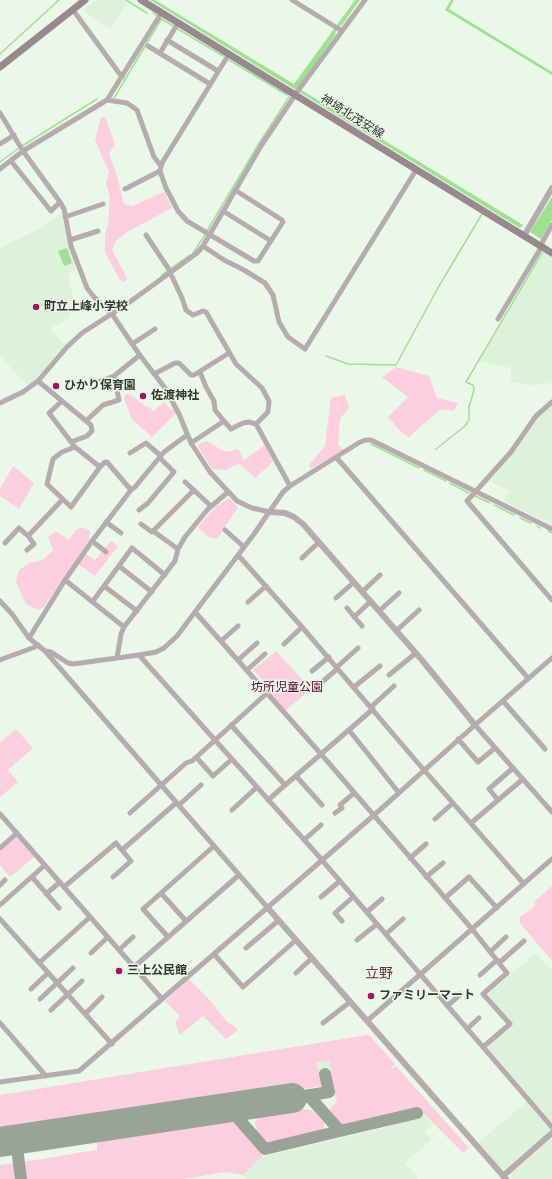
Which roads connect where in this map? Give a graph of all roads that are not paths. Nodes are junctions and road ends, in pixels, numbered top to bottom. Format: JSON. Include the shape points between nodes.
{"nodes":[{"id":1,"x":85,"y":0,"type":"edge"},
{"id":2,"x":141,"y":0,"type":"edge"},
{"id":3,"x":292,"y":0,"type":"edge"},
{"id":4,"x":365,"y":0,"type":"edge"},
{"id":5,"x":73,"y":10,"type":"junction"},
{"id":6,"x":162,"y":12,"type":"junction"},
{"id":7,"x":178,"y":23,"type":"junction"},
{"id":8,"x":342,"y":31,"type":"junction"},
{"id":9,"x":168,"y":40,"type":"junction"},
{"id":10,"x":148,"y":46,"type":"dead end"},
{"id":11,"x":160,"y":53,"type":"junction"},
{"id":12,"x":229,"y":54,"type":"junction"},
{"id":13,"x":0,"y":67,"type":"edge"},
{"id":14,"x":218,"y":71,"type":"junction"},
{"id":15,"x":122,"y":77,"type":"junction"},
{"id":16,"x":210,"y":84,"type":"junction"},
{"id":17,"x":298,"y":91,"type":"junction"},
{"id":18,"x":107,"y":100,"type":"junction"},
{"id":19,"x":0,"y":113,"type":"edge"},
{"id":20,"x":14,"y":135,"type":"junction"},
{"id":21,"x":0,"y":144,"type":"edge"},
{"id":22,"x":23,"y":151,"type":"junction"},
{"id":23,"x":11,"y":161,"type":"junction"},
{"id":24,"x":160,"y":168,"type":"junction"},
{"id":25,"x":0,"y":169,"type":"edge"},
{"id":26,"x":416,"y":170,"type":"junction"},
{"id":27,"x":552,"y":188,"type":"edge"},
{"id":28,"x":125,"y":189,"type":"dead end"},
{"id":29,"x":235,"y":190,"type":"junction"},
{"id":30,"x":60,"y":202,"type":"junction"},
{"id":31,"x":104,"y":204,"type":"dead end"},
{"id":32,"x":223,"y":211,"type":"junction"},
{"id":33,"x":65,"y":217,"type":"junction"},
{"id":34,"x":552,"y":225,"type":"edge"},
{"id":35,"x":98,"y":231,"type":"dead end"},
{"id":36,"x":207,"y":233,"type":"junction"},
{"id":37,"x":146,"y":235,"type":"dead end"},
{"id":38,"x":524,"y":236,"type":"junction"},
{"id":39,"x":70,"y":240,"type":"junction"},
{"id":40,"x":271,"y":241,"type":"junction"},
{"id":41,"x":203,"y":246,"type":"junction"},
{"id":42,"x":541,"y":246,"type":"junction"},
{"id":43,"x":552,"y":253,"type":"edge"},
{"id":44,"x":170,"y":270,"type":"junction"},
{"id":45,"x":112,"y":314,"type":"junction"},
{"id":46,"x":498,"y":319,"type":"dead end"},
{"id":47,"x":155,"y":329,"type":"dead end"},
{"id":48,"x":132,"y":344,"type":"junction"},
{"id":49,"x":229,"y":353,"type":"junction"},
{"id":50,"x":140,"y":355,"type":"junction"},
{"id":51,"x":200,"y":372,"type":"junction"},
{"id":52,"x":154,"y":374,"type":"junction"},
{"id":53,"x":114,"y":376,"type":"junction"},
{"id":54,"x":38,"y":381,"type":"junction"},
{"id":55,"x":98,"y":382,"type":"dead end"},
{"id":56,"x":62,"y":401,"type":"junction"},
{"id":57,"x":552,"y":402,"type":"edge"},
{"id":58,"x":0,"y":403,"type":"edge"},
{"id":59,"x":86,"y":421,"type":"junction"},
{"id":60,"x":224,"y":421,"type":"junction"},
{"id":61,"x":256,"y":424,"type":"junction"},
{"id":62,"x":187,"y":435,"type":"junction"},
{"id":63,"x":71,"y":442,"type":"junction"},
{"id":64,"x":191,"y":443,"type":"junction"},
{"id":65,"x":75,"y":447,"type":"junction"},
{"id":66,"x":130,"y":453,"type":"dead end"},
{"id":67,"x":160,"y":457,"type":"junction"},
{"id":68,"x":336,"y":457,"type":"junction"},
{"id":69,"x":100,"y":466,"type":"junction"},
{"id":70,"x":185,"y":482,"type":"dead end"},
{"id":71,"x":290,"y":486,"type":"junction"},
{"id":72,"x":130,"y":490,"type":"junction"},
{"id":73,"x":194,"y":490,"type":"junction"},
{"id":74,"x":476,"y":491,"type":"junction"},
{"id":75,"x":228,"y":492,"type":"junction"},
{"id":76,"x":63,"y":500,"type":"junction"},
{"id":77,"x":211,"y":506,"type":"junction"},
{"id":78,"x":139,"y":510,"type":"dead end"},
{"id":79,"x":270,"y":512,"type":"junction"},
{"id":80,"x":106,"y":522,"type":"junction"},
{"id":81,"x":141,"y":524,"type":"dead end"},
{"id":82,"x":552,"y":529,"type":"edge"},
{"id":83,"x":153,"y":530,"type":"junction"},
{"id":84,"x":225,"y":530,"type":"dead end"},
{"id":85,"x":121,"y":533,"type":"dead end"},
{"id":86,"x":28,"y":536,"type":"junction"},
{"id":87,"x":92,"y":541,"type":"junction"},
{"id":88,"x":319,"y":542,"type":"junction"},
{"id":89,"x":5,"y":543,"type":"dead end"},
{"id":90,"x":244,"y":547,"type":"junction"},
{"id":91,"x":178,"y":549,"type":"junction"},
{"id":92,"x":27,"y":550,"type":"dead end"},
{"id":93,"x":106,"y":552,"type":"dead end"},
{"id":94,"x":238,"y":554,"type":"junction"},
{"id":95,"x":302,"y":558,"type":"dead end"},
{"id":96,"x":119,"y":566,"type":"junction"},
{"id":97,"x":165,"y":574,"type":"junction"},
{"id":98,"x":380,"y":575,"type":"dead end"},
{"id":99,"x":65,"y":580,"type":"junction"},
{"id":100,"x":354,"y":582,"type":"junction"},
{"id":101,"x":104,"y":586,"type":"junction"},
{"id":102,"x":266,"y":586,"type":"junction"},
{"id":103,"x":152,"y":592,"type":"junction"},
{"id":104,"x":362,"y":592,"type":"junction"},
{"id":105,"x":399,"y":593,"type":"dead end"},
{"id":106,"x":336,"y":598,"type":"dead end"},
{"id":107,"x":552,"y":600,"type":"edge"},
{"id":108,"x":0,"y":601,"type":"edge"},
{"id":109,"x":92,"y":601,"type":"junction"},
{"id":110,"x":248,"y":602,"type":"dead end"},
{"id":111,"x":371,"y":602,"type":"junction"},
{"id":112,"x":347,"y":608,"type":"dead end"},
{"id":113,"x":419,"y":610,"type":"dead end"},
{"id":114,"x":137,"y":611,"type":"junction"},
{"id":115,"x":379,"y":611,"type":"junction"},
{"id":116,"x":195,"y":612,"type":"junction"},
{"id":117,"x":354,"y":617,"type":"junction"},
{"id":118,"x":238,"y":626,"type":"dead end"},
{"id":119,"x":362,"y":626,"type":"dead end"},
{"id":120,"x":124,"y":627,"type":"junction"},
{"id":121,"x":302,"y":627,"type":"junction"},
{"id":122,"x":396,"y":631,"type":"junction"},
{"id":123,"x":29,"y":638,"type":"junction"},
{"id":124,"x":221,"y":641,"type":"junction"},
{"id":125,"x":258,"y":643,"type":"dead end"},
{"id":126,"x":284,"y":644,"type":"dead end"},
{"id":127,"x":38,"y":645,"type":"junction"},
{"id":128,"x":358,"y":648,"type":"dead end"},
{"id":129,"x":45,"y":651,"type":"junction"},
{"id":130,"x":416,"y":653,"type":"junction"},
{"id":131,"x":139,"y":654,"type":"junction"},
{"id":132,"x":265,"y":654,"type":"dead end"},
{"id":133,"x":329,"y":657,"type":"junction"},
{"id":134,"x":117,"y":658,"type":"junction"},
{"id":135,"x":552,"y":658,"type":"edge"},
{"id":136,"x":0,"y":660,"type":"edge"},
{"id":137,"x":238,"y":660,"type":"junction"},
{"id":138,"x":380,"y":666,"type":"dead end"},
{"id":139,"x":337,"y":667,"type":"junction"},
{"id":140,"x":247,"y":670,"type":"junction"},
{"id":141,"x":312,"y":671,"type":"dead end"},
{"id":142,"x":389,"y":675,"type":"dead end"},
{"id":143,"x":528,"y":678,"type":"junction"},
{"id":144,"x":322,"y":682,"type":"dead end"},
{"id":145,"x":394,"y":686,"type":"dead end"},
{"id":146,"x":354,"y":687,"type":"junction"},
{"id":147,"x":267,"y":693,"type":"junction"},
{"id":148,"x":503,"y":701,"type":"junction"},
{"id":149,"x":372,"y":708,"type":"junction"},
{"id":150,"x":231,"y":725,"type":"junction"},
{"id":151,"x":475,"y":725,"type":"junction"},
{"id":152,"x":349,"y":730,"type":"junction"},
{"id":153,"x":458,"y":739,"type":"junction"},
{"id":154,"x":215,"y":740,"type":"junction"},
{"id":155,"x":495,"y":748,"type":"junction"},
{"id":156,"x":545,"y":749,"type":"dead end"},
{"id":157,"x":321,"y":754,"type":"junction"},
{"id":158,"x":196,"y":757,"type":"junction"},
{"id":159,"x":232,"y":759,"type":"junction"},
{"id":160,"x":513,"y":768,"type":"junction"},
{"id":161,"x":424,"y":770,"type":"junction"},
{"id":162,"x":296,"y":776,"type":"junction"},
{"id":163,"x":523,"y":779,"type":"junction"},
{"id":164,"x":285,"y":785,"type":"junction"},
{"id":165,"x":161,"y":786,"type":"junction"},
{"id":166,"x":201,"y":786,"type":"dead end"},
{"id":167,"x":257,"y":787,"type":"junction"},
{"id":168,"x":354,"y":793,"type":"junction"},
{"id":169,"x":399,"y":793,"type":"junction"},
{"id":170,"x":268,"y":800,"type":"junction"},
{"id":171,"x":498,"y":800,"type":"junction"},
{"id":172,"x":453,"y":803,"type":"junction"},
{"id":173,"x":177,"y":804,"type":"junction"},
{"id":174,"x":322,"y":806,"type":"dead end"},
{"id":175,"x":232,"y":810,"type":"dead end"},
{"id":176,"x":552,"y":812,"type":"edge"},
{"id":177,"x":130,"y":813,"type":"dead end"},
{"id":178,"x":335,"y":813,"type":"dead end"},
{"id":179,"x":373,"y":816,"type":"junction"},
{"id":180,"x":1,"y":818,"type":"edge"},
{"id":181,"x":435,"y":819,"type":"dead end"},
{"id":182,"x":471,"y":823,"type":"junction"},
{"id":183,"x":321,"y":825,"type":"dead end"},
{"id":184,"x":17,"y":833,"type":"junction"},
{"id":185,"x":304,"y":840,"type":"junction"},
{"id":186,"x":426,"y":844,"type":"dead end"},
{"id":187,"x":214,"y":846,"type":"junction"},
{"id":188,"x":0,"y":848,"type":"edge"},
{"id":189,"x":122,"y":850,"type":"junction"},
{"id":190,"x":410,"y":858,"type":"junction"},
{"id":191,"x":552,"y":859,"type":"edge"},
{"id":192,"x":322,"y":860,"type":"junction"},
{"id":193,"x":443,"y":863,"type":"dead end"},
{"id":194,"x":45,"y":865,"type":"junction"},
{"id":195,"x":239,"y":875,"type":"junction"},
{"id":196,"x":32,"y":877,"type":"junction"},
{"id":197,"x":113,"y":877,"type":"dead end"},
{"id":198,"x":426,"y":877,"type":"junction"},
{"id":199,"x":5,"y":880,"type":"dead end"},
{"id":200,"x":340,"y":881,"type":"junction"},
{"id":201,"x":60,"y":882,"type":"junction"},
{"id":202,"x":524,"y":884,"type":"junction"},
{"id":203,"x":0,"y":885,"type":"edge"},
{"id":204,"x":64,"y":887,"type":"junction"},
{"id":205,"x":161,"y":893,"type":"junction"},
{"id":206,"x":46,"y":894,"type":"junction"},
{"id":207,"x":321,"y":897,"type":"dead end"},
{"id":208,"x":353,"y":897,"type":"junction"},
{"id":209,"x":445,"y":898,"type":"junction"},
{"id":210,"x":382,"y":900,"type":"dead end"},
{"id":211,"x":0,"y":905,"type":"edge"},
{"id":212,"x":267,"y":907,"type":"junction"},
{"id":213,"x":59,"y":908,"type":"dead end"},
{"id":214,"x":497,"y":908,"type":"junction"},
{"id":215,"x":367,"y":912,"type":"junction"},
{"id":216,"x":90,"y":917,"type":"junction"},
{"id":217,"x":0,"y":919,"type":"edge"},
{"id":218,"x":403,"y":919,"type":"dead end"},
{"id":219,"x":279,"y":920,"type":"junction"},
{"id":220,"x":186,"y":921,"type":"junction"},
{"id":221,"x":342,"y":921,"type":"dead end"},
{"id":222,"x":377,"y":924,"type":"junction"},
{"id":223,"x":472,"y":929,"type":"junction"},
{"id":224,"x":386,"y":934,"type":"junction"},
{"id":225,"x":108,"y":937,"type":"junction"},
{"id":226,"x":133,"y":937,"type":"dead end"},
{"id":227,"x":506,"y":937,"type":"dead end"},
{"id":228,"x":168,"y":938,"type":"junction"},
{"id":229,"x":296,"y":940,"type":"junction"},
{"id":230,"x":357,"y":940,"type":"dead end"},
{"id":231,"x":524,"y":941,"type":"dead end"},
{"id":232,"x":246,"y":948,"type":"dead end"},
{"id":233,"x":119,"y":950,"type":"junction"},
{"id":234,"x":490,"y":952,"type":"junction"},
{"id":235,"x":90,"y":953,"type":"dead end"},
{"id":236,"x":214,"y":954,"type":"junction"},
{"id":237,"x":312,"y":958,"type":"junction"},
{"id":238,"x":498,"y":962,"type":"junction"},
{"id":239,"x":39,"y":963,"type":"junction"},
{"id":240,"x":134,"y":967,"type":"junction"},
{"id":241,"x":73,"y":968,"type":"dead end"},
{"id":242,"x":48,"y":973,"type":"junction"},
{"id":243,"x":296,"y":973,"type":"dead end"},
{"id":244,"x":420,"y":975,"type":"junction"},
{"id":245,"x":480,"y":975,"type":"dead end"},
{"id":246,"x":82,"y":981,"type":"dead end"},
{"id":247,"x":57,"y":983,"type":"junction"},
{"id":248,"x":31,"y":988,"type":"dead end"},
{"id":249,"x":461,"y":994,"type":"dead end"},
{"id":250,"x":67,"y":995,"type":"junction"},
{"id":251,"x":102,"y":997,"type":"dead end"},
{"id":252,"x":40,"y":999,"type":"dead end"},
{"id":253,"x":162,"y":999,"type":"junction"},
{"id":254,"x":350,"y":1002,"type":"junction"},
{"id":255,"x":447,"y":1006,"type":"junction"},
{"id":256,"x":51,"y":1010,"type":"dead end"},
{"id":257,"x":85,"y":1014,"type":"junction"},
{"id":258,"x":479,"y":1018,"type":"dead end"},
{"id":259,"x":367,"y":1022,"type":"junction"},
{"id":260,"x":0,"y":1023,"type":"edge"},
{"id":261,"x":323,"y":1023,"type":"dead end"},
{"id":262,"x":467,"y":1029,"type":"junction"},
{"id":263,"x":112,"y":1044,"type":"junction"},
{"id":264,"x":483,"y":1047,"type":"junction"},
{"id":265,"x":46,"y":1076,"type":"junction"},
{"id":266,"x":0,"y":1082,"type":"edge"},
{"id":267,"x":552,"y":1127,"type":"edge"},
{"id":268,"x":552,"y":1133,"type":"edge"},
{"id":269,"x":504,"y":1177,"type":"edge"}],
"edges":[{"from":1,"to":5,"type":"main road"},
{"from":2,"to":6,"type":"main road","name":"神埼北茂安線"},
{"from":3,"to":8,"type":"street"},
{"from":4,"to":8,"type":"street"},
{"from":5,"to":13,"type":"main road"},
{"from":5,"to":15,"type":"street"},
{"from":6,"to":7,"type":"main road","name":"神埼北茂安線"},
{"from":6,"to":15,"type":"street"},
{"from":7,"to":9,"type":"street"},
{"from":7,"to":12,"type":"main road","name":"神埼北茂安線"},
{"from":8,"to":17,"type":"street"},
{"from":9,"to":11,"type":"street"},
{"from":9,"to":14,"type":"street"},
{"from":10,"to":11,"type":"street"},
{"from":11,"to":16,"type":"street"},
{"from":12,"to":14,"type":"street"},
{"from":12,"to":17,"type":"main road","name":"神埼北茂安線"},
{"from":14,"to":16,"type":"street"},
{"from":15,"to":18,"type":"street"},
{"from":16,"to":24,"type":"street"},
{"from":17,"to":26,"type":"main road","name":"神埼北茂安線"},
{"from":17,"to":29,"type":"street"},
{"from":18,"to":22,"type":"street"},
{"from":18,"to":24,"type":"street","via":[[127,103],[137,110]]},
{"from":19,"to":20,"type":"street"},
{"from":20,"to":21,"type":"street"},
{"from":20,"to":22,"type":"street"},
{"from":22,"to":23,"type":"street"},
{"from":22,"to":30,"type":"street"},
{"from":23,"to":25,"type":"street"},
{"from":23,"to":30,"type":"street","via":[[51,211]]},
{"from":24,"to":28,"type":"street"},
{"from":24,"to":36,"type":"street","via":[[166,188],[178,211],[187,221]]},
{"from":26,"to":38,"type":"main road","name":"神埼北茂安線"},
{"from":26,"to":41,"type":"street","via":[[305,348],[288,337],[279,322],[273,295],[265,283]]},
{"from":27,"to":38,"type":"street"},
{"from":29,"to":32,"type":"street"},
{"from":29,"to":40,"type":"street","via":[[282,220]]},
{"from":30,"to":33,"type":"street"},
{"from":31,"to":33,"type":"street"},
{"from":32,"to":36,"type":"street"},
{"from":32,"to":40,"type":"street"},
{"from":33,"to":39,"type":"street"},
{"from":34,"to":42,"type":"street"},
{"from":35,"to":39,"type":"street"},
{"from":36,"to":40,"type":"street","via":[[254,261],[258,261]]},
{"from":36,"to":41,"type":"street"},
{"from":37,"to":44,"type":"street"},
{"from":38,"to":42,"type":"main road","name":"神埼北茂安線"},
{"from":39,"to":45,"type":"street","via":[[87,288]]},
{"from":41,"to":44,"type":"street","via":[[192,257]]},
{"from":42,"to":43,"type":"main road","name":"神埼北茂安線"},
{"from":42,"to":46,"type":"street"},
{"from":44,"to":45,"type":"street"},
{"from":44,"to":49,"type":"street","via":[[186,310],[193,315],[206,312]]},
{"from":45,"to":48,"type":"street"},
{"from":45,"to":54,"type":"street","via":[[82,333]]},
{"from":47,"to":48,"type":"street"},
{"from":48,"to":50,"type":"street"},
{"from":49,"to":51,"type":"street"},
{"from":49,"to":61,"type":"street","via":[[236,364],[262,388],[269,401],[268,412]]},
{"from":50,"to":52,"type":"street"},
{"from":50,"to":53,"type":"street"},
{"from":51,"to":52,"type":"street","via":[[191,375],[179,363],[175,363]]},
{"from":51,"to":60,"type":"street","via":[[214,401],[215,410]]},
{"from":52,"to":62,"type":"street","via":[[165,388]]},
{"from":53,"to":55,"type":"street"},
{"from":53,"to":59,"type":"street","via":[[119,400],[103,405]]},
{"from":54,"to":56,"type":"street"},
{"from":54,"to":58,"type":"street","via":[[23,392]]},
{"from":56,"to":59,"type":"street"},
{"from":56,"to":63,"type":"street","via":[[49,413]]},
{"from":57,"to":74,"type":"street","via":[[536,416],[511,452]]},
{"from":59,"to":63,"type":"street","via":[[92,431],[88,436]]},
{"from":60,"to":61,"type":"street","via":[[231,429],[243,423]]},
{"from":60,"to":64,"type":"street"},
{"from":61,"to":71,"type":"street"},
{"from":62,"to":64,"type":"street"},
{"from":62,"to":67,"type":"street"},
{"from":63,"to":65,"type":"street"},
{"from":64,"to":75,"type":"street","via":[[210,472]]},
{"from":65,"to":69,"type":"street"},
{"from":65,"to":76,"type":"street","via":[[53,459],[50,472],[48,484]]},
{"from":66,"to":67,"type":"street","via":[[146,443]]},
{"from":67,"to":72,"type":"street"},
{"from":67,"to":78,"type":"street","via":[[174,472]]},
{"from":68,"to":71,"type":"street"},
{"from":68,"to":74,"type":"street","via":[[360,442],[371,440]]},
{"from":68,"to":143,"type":"street"},
{"from":69,"to":72,"type":"street","via":[[107,462]]},
{"from":69,"to":76,"type":"street","via":[[71,506]]},
{"from":70,"to":73,"type":"street"},
{"from":71,"to":79,"type":"street"},
{"from":72,"to":80,"type":"street"},
{"from":73,"to":77,"type":"street"},
{"from":73,"to":83,"type":"street"},
{"from":74,"to":82,"type":"street"},
{"from":74,"to":107,"type":"street","via":[[467,501]]},
{"from":75,"to":77,"type":"street"},
{"from":75,"to":79,"type":"street","via":[[237,501]]},
{"from":76,"to":86,"type":"street"},
{"from":77,"to":91,"type":"street"},
{"from":79,"to":88,"type":"street","via":[[294,517],[304,524]]},
{"from":79,"to":90,"type":"street"},
{"from":80,"to":85,"type":"street"},
{"from":80,"to":87,"type":"street"},
{"from":81,"to":83,"type":"street","via":[[152,532]]},
{"from":83,"to":91,"type":"street"},
{"from":84,"to":90,"type":"street"},
{"from":86,"to":89,"type":"street","via":[[18,528]]},
{"from":86,"to":92,"type":"street","via":[[34,544]]},
{"from":87,"to":93,"type":"street"},
{"from":87,"to":99,"type":"street"},
{"from":88,"to":95,"type":"street"},
{"from":88,"to":100,"type":"street"},
{"from":90,"to":94,"type":"street"},
{"from":91,"to":97,"type":"street","via":[[175,561]]},
{"from":94,"to":102,"type":"street"},
{"from":94,"to":116,"type":"street"},
{"from":96,"to":97,"type":"street","via":[[132,548]]},
{"from":96,"to":101,"type":"street"},
{"from":96,"to":103,"type":"street"},
{"from":97,"to":103,"type":"street"},
{"from":98,"to":104,"type":"street"},
{"from":99,"to":109,"type":"street"},
{"from":99,"to":123,"type":"street"},
{"from":100,"to":104,"type":"street"},
{"from":100,"to":106,"type":"street"},
{"from":101,"to":109,"type":"street"},
{"from":101,"to":114,"type":"street"},
{"from":102,"to":110,"type":"street"},
{"from":102,"to":121,"type":"street"},
{"from":103,"to":114,"type":"street"},
{"from":104,"to":111,"type":"street"},
{"from":105,"to":115,"type":"street"},
{"from":108,"to":123,"type":"street"},
{"from":109,"to":120,"type":"street"},
{"from":111,"to":115,"type":"street"},
{"from":111,"to":117,"type":"street"},
{"from":112,"to":117,"type":"street"},
{"from":113,"to":122,"type":"street"},
{"from":114,"to":120,"type":"street"},
{"from":115,"to":122,"type":"street"},
{"from":116,"to":124,"type":"street"},
{"from":116,"to":131,"type":"street","via":[[177,636],[164,648],[156,652]]},
{"from":117,"to":119,"type":"street"},
{"from":118,"to":124,"type":"street"},
{"from":120,"to":134,"type":"street"},
{"from":121,"to":126,"type":"street"},
{"from":121,"to":133,"type":"street"},
{"from":122,"to":130,"type":"street"},
{"from":123,"to":127,"type":"street"},
{"from":124,"to":137,"type":"street"},
{"from":125,"to":137,"type":"street"},
{"from":127,"to":129,"type":"street"},
{"from":127,"to":136,"type":"street"},
{"from":128,"to":139,"type":"street"},
{"from":129,"to":134,"type":"street","via":[[73,664]]},
{"from":129,"to":165,"type":"street"},
{"from":130,"to":142,"type":"street"},
{"from":130,"to":151,"type":"street"},
{"from":131,"to":134,"type":"street"},
{"from":131,"to":154,"type":"street"},
{"from":132,"to":140,"type":"street"},
{"from":133,"to":139,"type":"street"},
{"from":133,"to":141,"type":"street"},
{"from":135,"to":143,"type":"street"},
{"from":137,"to":140,"type":"street"},
{"from":138,"to":146,"type":"street"},
{"from":139,"to":144,"type":"street"},
{"from":139,"to":146,"type":"street"},
{"from":140,"to":147,"type":"street"},
{"from":143,"to":148,"type":"street"},
{"from":145,"to":149,"type":"street"},
{"from":146,"to":149,"type":"street"},
{"from":147,"to":150,"type":"street"},
{"from":147,"to":157,"type":"street"},
{"from":148,"to":151,"type":"street"},
{"from":148,"to":156,"type":"street"},
{"from":149,"to":152,"type":"street"},
{"from":149,"to":161,"type":"street"},
{"from":150,"to":154,"type":"street"},
{"from":150,"to":164,"type":"street"},
{"from":151,"to":153,"type":"street"},
{"from":151,"to":155,"type":"street"},
{"from":152,"to":157,"type":"street"},
{"from":152,"to":169,"type":"street"},
{"from":153,"to":155,"type":"street","via":[[478,762]]},
{"from":153,"to":161,"type":"street"},
{"from":154,"to":158,"type":"street"},
{"from":154,"to":159,"type":"street"},
{"from":155,"to":160,"type":"street"},
{"from":157,"to":162,"type":"street"},
{"from":157,"to":168,"type":"street"},
{"from":158,"to":159,"type":"street","via":[[213,776]]},
{"from":158,"to":165,"type":"street"},
{"from":159,"to":167,"type":"street"},
{"from":160,"to":163,"type":"street"},
{"from":160,"to":171,"type":"street","via":[[489,788]]},
{"from":161,"to":169,"type":"street"},
{"from":161,"to":172,"type":"street"},
{"from":162,"to":164,"type":"street"},
{"from":162,"to":174,"type":"street"},
{"from":163,"to":171,"type":"street"},
{"from":163,"to":176,"type":"street"},
{"from":164,"to":170,"type":"street"},
{"from":165,"to":173,"type":"street"},
{"from":165,"to":177,"type":"street"},
{"from":166,"to":173,"type":"street"},
{"from":167,"to":170,"type":"street"},
{"from":167,"to":175,"type":"street"},
{"from":168,"to":178,"type":"street"},
{"from":168,"to":179,"type":"street"},
{"from":169,"to":179,"type":"street"},
{"from":170,"to":185,"type":"street"},
{"from":171,"to":182,"type":"street"},
{"from":172,"to":181,"type":"street"},
{"from":172,"to":182,"type":"street"},
{"from":173,"to":187,"type":"street"},
{"from":173,"to":189,"type":"street"},
{"from":179,"to":190,"type":"street"},
{"from":179,"to":192,"type":"street"},
{"from":180,"to":184,"type":"street"},
{"from":182,"to":202,"type":"street"},
{"from":183,"to":185,"type":"street"},
{"from":184,"to":188,"type":"street"},
{"from":184,"to":194,"type":"street"},
{"from":185,"to":192,"type":"street"},
{"from":186,"to":190,"type":"street"},
{"from":187,"to":195,"type":"street"},
{"from":187,"to":205,"type":"street"},
{"from":189,"to":197,"type":"street","via":[[131,860]]},
{"from":189,"to":204,"type":"street","via":[[116,843]]},
{"from":190,"to":198,"type":"street"},
{"from":191,"to":202,"type":"street"},
{"from":192,"to":200,"type":"street"},
{"from":192,"to":212,"type":"street"},
{"from":193,"to":198,"type":"street"},
{"from":194,"to":196,"type":"street"},
{"from":194,"to":201,"type":"street"},
{"from":195,"to":212,"type":"street"},
{"from":195,"to":220,"type":"street"},
{"from":196,"to":206,"type":"street"},
{"from":196,"to":211,"type":"street"},
{"from":198,"to":209,"type":"street"},
{"from":199,"to":203,"type":"street"},
{"from":200,"to":207,"type":"street"},
{"from":200,"to":208,"type":"street"},
{"from":201,"to":204,"type":"street"},
{"from":201,"to":206,"type":"street"},
{"from":202,"to":214,"type":"street"},
{"from":204,"to":216,"type":"street"},
{"from":205,"to":220,"type":"street"},
{"from":205,"to":228,"type":"street","via":[[143,909]]},
{"from":206,"to":213,"type":"street"},
{"from":208,"to":215,"type":"street"},
{"from":208,"to":221,"type":"street","via":[[335,913]]},
{"from":209,"to":214,"type":"street","via":[[469,876]]},
{"from":209,"to":223,"type":"street"},
{"from":210,"to":215,"type":"street"},
{"from":212,"to":219,"type":"street"},
{"from":212,"to":236,"type":"street"},
{"from":214,"to":223,"type":"street"},
{"from":215,"to":222,"type":"street"},
{"from":216,"to":225,"type":"street"},
{"from":216,"to":239,"type":"street"},
{"from":217,"to":239,"type":"street"},
{"from":218,"to":224,"type":"street"},
{"from":219,"to":229,"type":"street"},
{"from":219,"to":232,"type":"street"},
{"from":220,"to":228,"type":"street"},
{"from":222,"to":224,"type":"street"},
{"from":222,"to":230,"type":"street"},
{"from":223,"to":234,"type":"street"},
{"from":223,"to":244,"type":"street"},
{"from":224,"to":244,"type":"street"},
{"from":225,"to":233,"type":"street"},
{"from":225,"to":235,"type":"street"},
{"from":226,"to":233,"type":"street"},
{"from":227,"to":234,"type":"street"},
{"from":228,"to":240,"type":"street"},
{"from":229,"to":236,"type":"street","via":[[243,987]]},
{"from":229,"to":237,"type":"street"},
{"from":231,"to":238,"type":"street"},
{"from":233,"to":240,"type":"street"},
{"from":234,"to":238,"type":"street"},
{"from":236,"to":253,"type":"street"},
{"from":237,"to":243,"type":"street"},
{"from":237,"to":254,"type":"street"},
{"from":238,"to":245,"type":"street"},
{"from":238,"to":264,"type":"street","via":[[507,973],[483,994],[510,1024]]},
{"from":239,"to":242,"type":"street"},
{"from":240,"to":253,"type":"street"},
{"from":241,"to":247,"type":"street"},
{"from":242,"to":247,"type":"street"},
{"from":242,"to":248,"type":"street"},
{"from":244,"to":255,"type":"street"},
{"from":244,"to":259,"type":"street"},
{"from":246,"to":250,"type":"street"},
{"from":247,"to":250,"type":"street"},
{"from":247,"to":252,"type":"street"},
{"from":249,"to":255,"type":"street"},
{"from":250,"to":256,"type":"street"},
{"from":250,"to":257,"type":"street"},
{"from":251,"to":257,"type":"street"},
{"from":253,"to":263,"type":"street"},
{"from":254,"to":259,"type":"street"},
{"from":254,"to":261,"type":"street"},
{"from":255,"to":262,"type":"street"},
{"from":257,"to":263,"type":"street"},
{"from":258,"to":262,"type":"street"},
{"from":259,"to":269,"type":"street"},
{"from":260,"to":265,"type":"street"},
{"from":262,"to":264,"type":"street"},
{"from":263,"to":265,"type":"street","via":[[79,1071]]},
{"from":264,"to":267,"type":"street"},
{"from":265,"to":266,"type":"street"},
{"from":268,"to":269,"type":"street"}]}
